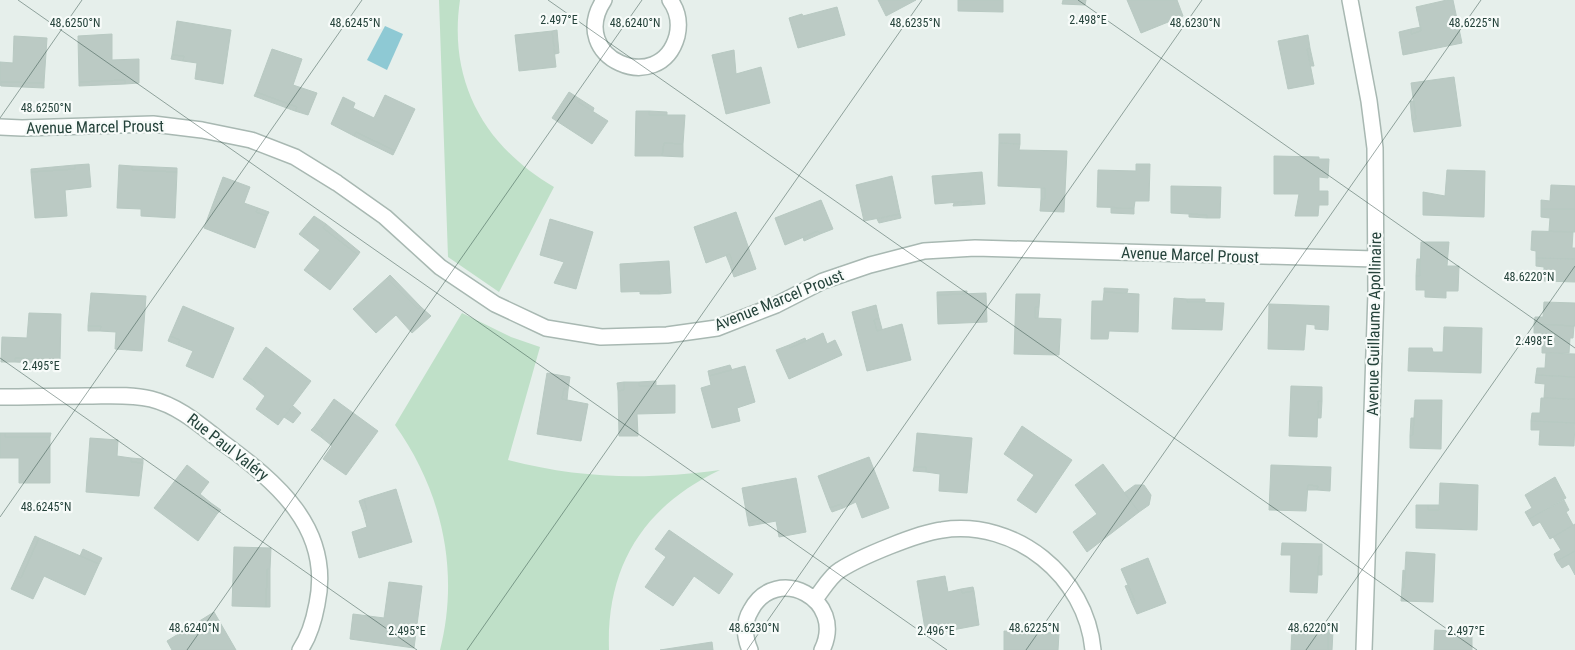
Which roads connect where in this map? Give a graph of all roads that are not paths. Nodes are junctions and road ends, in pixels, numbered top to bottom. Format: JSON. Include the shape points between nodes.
{"nodes":[{"id":1,"x":604,"y":0,"type":"edge"},
{"id":2,"x":672,"y":0,"type":"edge"},
{"id":3,"x":1350,"y":0,"type":"edge"},
{"id":4,"x":0,"y":127,"type":"edge"},
{"id":5,"x":1375,"y":259,"type":"junction"},
{"id":6,"x":0,"y":397,"type":"edge"},
{"id":7,"x":815,"y":599,"type":"junction"},
{"id":8,"x":300,"y":650,"type":"edge"},
{"id":9,"x":750,"y":650,"type":"edge"},
{"id":10,"x":822,"y":650,"type":"edge"},
{"id":11,"x":1093,"y":650,"type":"edge"},
{"id":12,"x":1364,"y":650,"type":"edge"}],
"edges":[{"from":1,"to":2,"type":"street","via":[[595,22],[596,37],[602,50],[612,60],[640,68],[667,56],[675,43],[678,22]]},
{"from":3,"to":5,"type":"street","name":"Avenue Guillaume Apollinaire","via":[[1375,148]]},
{"from":4,"to":5,"type":"street","name":"Avenue Marcel Proust","via":[[153,124],[251,140],[295,157],[337,183],[385,217],[440,268],[495,304],[546,328],[601,337],[667,335],[717,328],[776,305],[823,281],[924,251],[975,248]]},
{"from":5,"to":12,"type":"street","name":"Avenue Guillaume Apollinaire"},
{"from":6,"to":8,"type":"street","name":"Rue Paul Valéry","via":[[124,396],[152,400],[183,412],[266,475],[309,528],[319,562],[320,590],[315,613]]},
{"from":7,"to":9,"type":"street","via":[[794,589],[771,591],[761,597],[747,617],[746,640]]},
{"from":7,"to":10,"type":"street","via":[[827,620],[828,631]]},
{"from":7,"to":11,"type":"street","via":[[838,571],[908,539],[942,530],[974,529],[1009,537],[1040,554],[1066,580],[1082,604],[1092,634]]}]}
